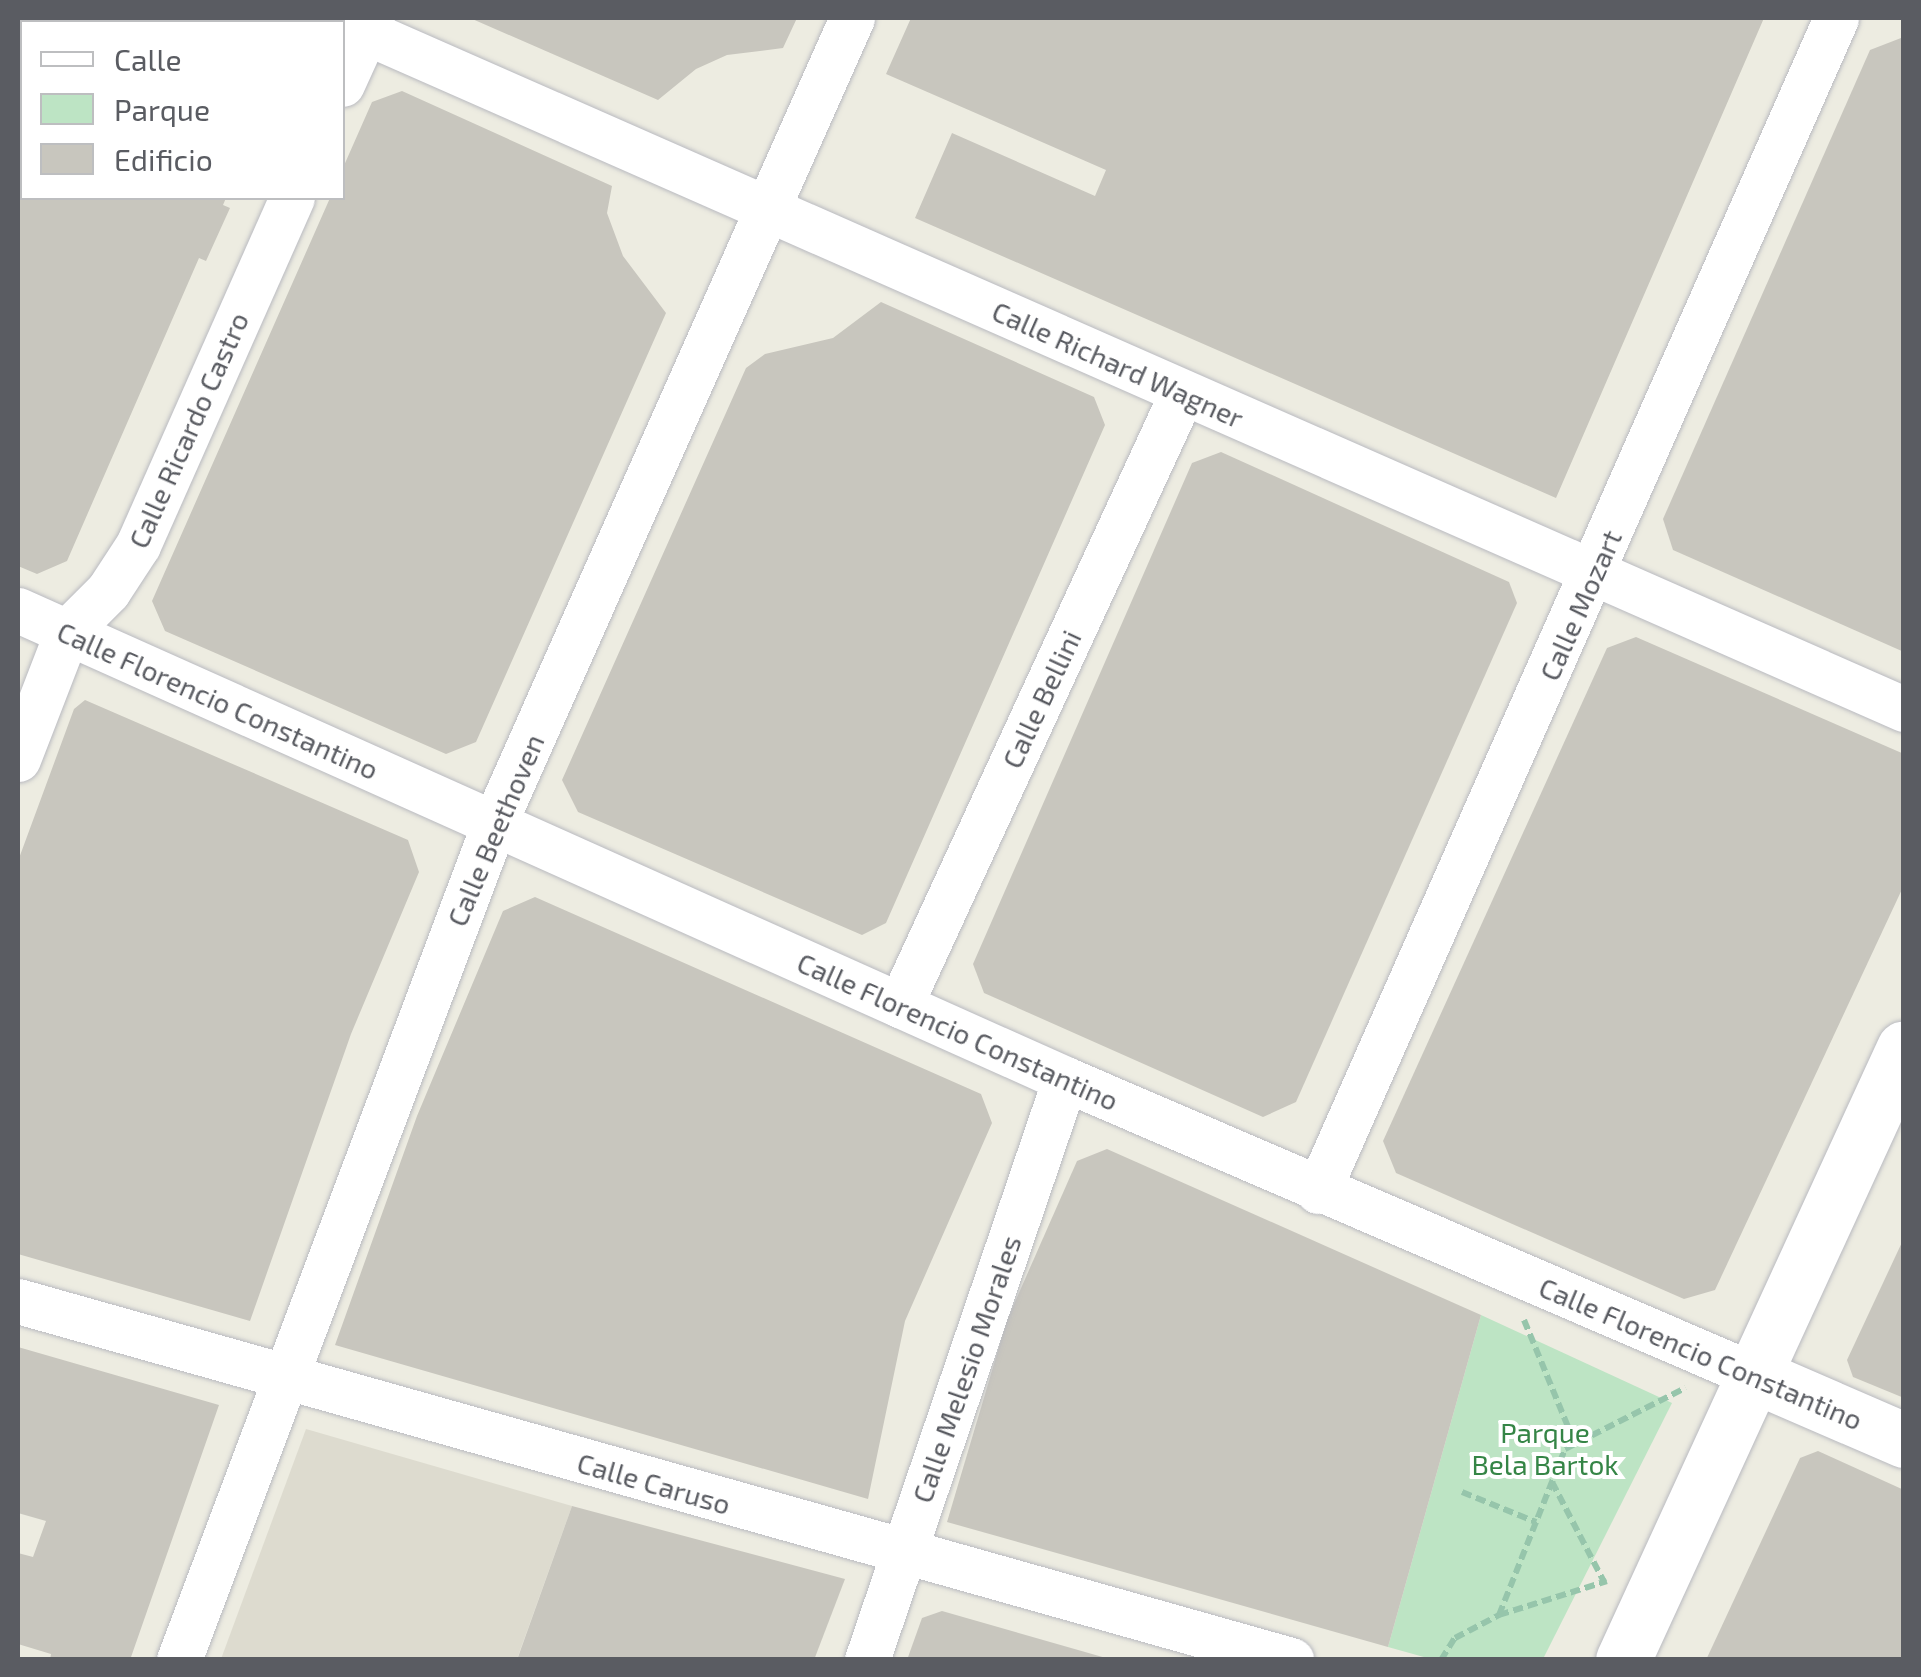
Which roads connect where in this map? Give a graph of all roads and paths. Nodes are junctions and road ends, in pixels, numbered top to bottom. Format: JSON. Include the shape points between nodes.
{"nodes":[{"id":1,"x":852,"y":18,"type":"edge"},
{"id":2,"x":1836,"y":18,"type":"edge"},
{"id":3,"x":357,"y":22,"type":"edge"},
{"id":4,"x":345,"y":72,"type":"edge"},
{"id":5,"x":291,"y":200,"type":"edge"},
{"id":6,"x":770,"y":207,"type":"junction"},
{"id":7,"x":1182,"y":393,"type":"junction"},
{"id":8,"x":1594,"y":575,"type":"junction"},
{"id":9,"x":18,"y":610,"type":"edge"},
{"id":10,"x":66,"y":632,"type":"junction"},
{"id":11,"x":1904,"y":708,"type":"edge"},
{"id":12,"x":18,"y":759,"type":"edge"},
{"id":13,"x":494,"y":824,"type":"junction"},
{"id":14,"x":900,"y":1005,"type":"junction"},
{"id":15,"x":1904,"y":1048,"type":"edge"},
{"id":16,"x":1065,"y":1079,"type":"junction"},
{"id":17,"x":1318,"y":1191,"type":"junction"},
{"id":18,"x":1523,"y":1278,"type":"junction"},
{"id":19,"x":18,"y":1301,"type":"edge"},
{"id":20,"x":1727,"y":1364,"type":"junction"},
{"id":21,"x":281,"y":1376,"type":"junction"},
{"id":22,"x":1904,"y":1440,"type":"edge"},
{"id":23,"x":1576,"y":1444,"type":"junction"},
{"id":24,"x":1552,"y":1482,"type":"junction"},
{"id":25,"x":1462,"y":1492,"type":"dead end"},
{"id":26,"x":1536,"y":1522,"type":"junction"},
{"id":27,"x":902,"y":1554,"type":"junction"},
{"id":28,"x":1629,"y":1587,"type":"junction"},
{"id":29,"x":1499,"y":1614,"type":"junction"},
{"id":30,"x":179,"y":1660,"type":"edge"},
{"id":31,"x":867,"y":1660,"type":"edge"},
{"id":32,"x":1291,"y":1660,"type":"edge"},
{"id":33,"x":1441,"y":1660,"type":"edge"},
{"id":34,"x":1623,"y":1660,"type":"edge"}],
"edges":[{"from":1,"to":6,"type":"street","name":"Calle Beethoven"},
{"from":2,"to":8,"type":"street","name":"Calle Mozart"},
{"from":3,"to":4,"type":"street"},
{"from":3,"to":6,"type":"street","name":"Calle Richard Wagner"},
{"from":5,"to":10,"type":"street","name":"Calle Ricardo Castro","via":[[138,545],[108,590]]},
{"from":6,"to":7,"type":"street","name":"Calle Richard Wagner"},
{"from":6,"to":13,"type":"street","name":"Calle Beethoven"},
{"from":7,"to":8,"type":"street","name":"Calle Richard Wagner"},
{"from":7,"to":14,"type":"street","name":"Calle Bellini"},
{"from":8,"to":11,"type":"street","name":"Calle Richard Wagner"},
{"from":8,"to":17,"type":"street","name":"Calle Mozart"},
{"from":9,"to":10,"type":"street","name":"Calle Florencio Constantino"},
{"from":10,"to":12,"type":"street","name":"Calle Ricardo Castro"},
{"from":10,"to":13,"type":"street","name":"Calle Florencio Constantino"},
{"from":13,"to":14,"type":"street","name":"Calle Florencio Constantino"},
{"from":13,"to":21,"type":"street","name":"Calle Beethoven"},
{"from":14,"to":16,"type":"street","name":"Calle Florencio Constantino"},
{"from":15,"to":20,"type":"street"},
{"from":16,"to":17,"type":"street","name":"Calle Florencio Constantino"},
{"from":16,"to":27,"type":"street","name":"Calle Melesio Morales"},
{"from":17,"to":18,"type":"street","name":"Calle Florencio Constantino"},
{"from":18,"to":20,"type":"street","name":"Calle Florencio Constantino"},
{"from":18,"to":23,"type":"path","via":[[1515,1298]]},
{"from":19,"to":21,"type":"street","name":"Calle Caruso"},
{"from":20,"to":22,"type":"street","name":"Calle Florencio Constantino"},
{"from":20,"to":23,"type":"path"},
{"from":20,"to":28,"type":"street"},
{"from":21,"to":27,"type":"street","name":"Calle Caruso"},
{"from":21,"to":30,"type":"street","name":"Calle Beethoven"},
{"from":23,"to":24,"type":"path","via":[[1565,1448]]},
{"from":24,"to":26,"type":"path"},
{"from":24,"to":28,"type":"path"},
{"from":25,"to":26,"type":"path"},
{"from":26,"to":29,"type":"path"},
{"from":27,"to":31,"type":"street","name":"Calle Melesio Morales"},
{"from":27,"to":32,"type":"street","name":"Calle Caruso"},
{"from":28,"to":29,"type":"path"},
{"from":28,"to":34,"type":"street"},
{"from":29,"to":33,"type":"path","via":[[1455,1638]]}]}
